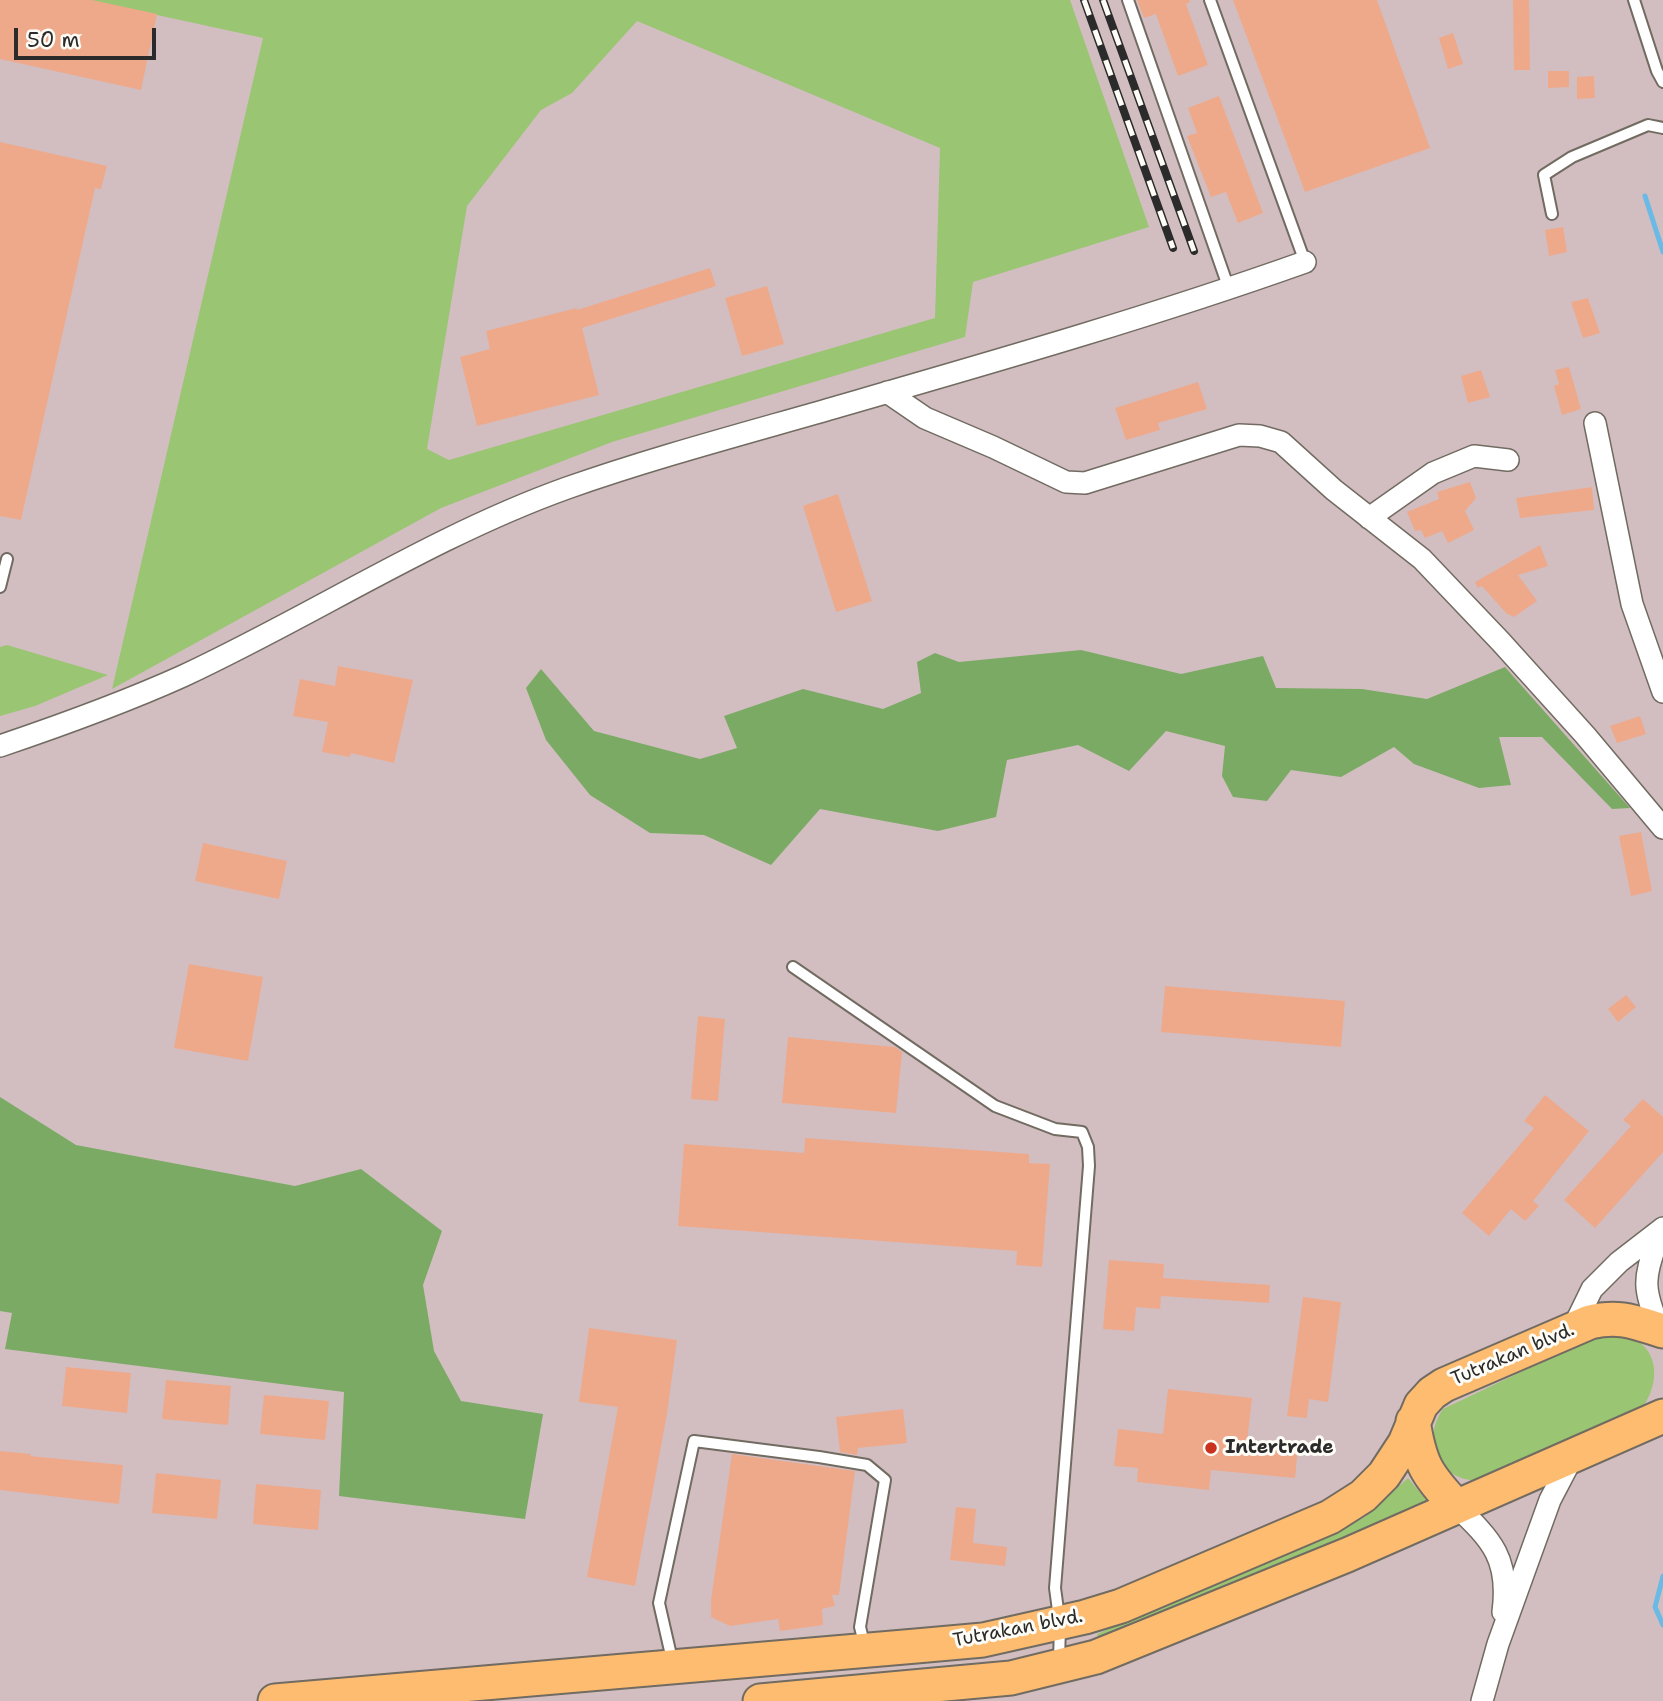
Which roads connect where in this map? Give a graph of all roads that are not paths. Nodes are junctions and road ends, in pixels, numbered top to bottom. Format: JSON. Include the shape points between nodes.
{"nodes":[{"id":1,"x":1128,"y":0,"type":"edge"},
{"id":2,"x":1210,"y":0,"type":"edge"},
{"id":3,"x":1634,"y":0,"type":"edge"},
{"id":4,"x":1663,"y":82,"type":"edge"},
{"id":5,"x":1663,"y":128,"type":"edge"},
{"id":6,"x":1552,"y":214,"type":"dead end"},
{"id":7,"x":1305,"y":262,"type":"joint"},
{"id":8,"x":1229,"y":289,"type":"junction"},
{"id":9,"x":887,"y":392,"type":"junction"},
{"id":10,"x":1595,"y":423,"type":"dead end"},
{"id":11,"x":1508,"y":460,"type":"dead end"},
{"id":12,"x":1369,"y":518,"type":"junction"},
{"id":13,"x":7,"y":559,"type":"dead end"},
{"id":14,"x":0,"y":587,"type":"edge"},
{"id":15,"x":1663,"y":692,"type":"edge"},
{"id":16,"x":0,"y":747,"type":"edge"},
{"id":17,"x":1663,"y":828,"type":"edge"},
{"id":18,"x":793,"y":967,"type":"dead end"},
{"id":19,"x":1661,"y":1230,"type":"edge"},
{"id":20,"x":1572,"y":1330,"type":"junction"},
{"id":21,"x":1662,"y":1334,"type":"edge"},
{"id":22,"x":1660,"y":1411,"type":"edge"},
{"id":23,"x":1413,"y":1421,"type":"junction"},
{"id":24,"x":1574,"y":1454,"type":"junction"},
{"id":25,"x":1456,"y":1506,"type":"junction"},
{"id":26,"x":1060,"y":1625,"type":"junction"},
{"id":27,"x":1498,"y":1644,"type":"junction"},
{"id":28,"x":866,"y":1651,"type":"junction"},
{"id":29,"x":673,"y":1667,"type":"junction"},
{"id":30,"x":1058,"y":1667,"type":"junction"},
{"id":31,"x":275,"y":1701,"type":"edge"},
{"id":32,"x":760,"y":1701,"type":"edge"},
{"id":33,"x":1482,"y":1701,"type":"edge"}],
"edges":[{"from":1,"to":8,"type":"lane"},
{"from":2,"to":7,"type":"lane"},
{"from":3,"to":4,"type":"lane"},
{"from":5,"to":6,"type":"lane","via":[[1648,125],[1544,174]]},
{"from":7,"to":8,"type":"street"},
{"from":8,"to":9,"type":"street"},
{"from":9,"to":12,"type":"street","via":[[925,418],[1066,482],[1085,483],[1239,435],[1260,436],[1281,442]]},
{"from":9,"to":16,"type":"street","via":[[566,489],[460,532],[185,675],[96,714]]},
{"from":10,"to":15,"type":"street","via":[[1632,604]]},
{"from":11,"to":12,"type":"street","via":[[1474,456],[1443,468]]},
{"from":12,"to":17,"type":"street","via":[[1422,559],[1502,642]]},
{"from":13,"to":14,"type":"lane"},
{"from":18,"to":26,"type":"lane","via":[[995,1106],[1055,1129],[1082,1132],[1089,1166],[1055,1588]]},
{"from":19,"to":20,"type":"street","via":[[1592,1289]]},
{"from":19,"to":21,"type":"street","via":[[1645,1282]]},
{"from":20,"to":21,"type":"main road","name":"Tutrakan blvd.","via":[[1609,1318],[1627,1319]]},
{"from":20,"to":23,"type":"main road","name":"Tutrakan blvd.","via":[[1444,1385],[1421,1405]]},
{"from":22,"to":24,"type":"main road"},
{"from":23,"to":25,"type":"main road","via":[[1422,1464]]},
{"from":23,"to":26,"type":"main road","name":"Tutrakan blvd.","via":[[1395,1460],[1372,1488],[1330,1517],[1121,1605]]},
{"from":24,"to":25,"type":"main road"},
{"from":24,"to":27,"type":"street","via":[[1550,1500]]},
{"from":25,"to":27,"type":"street","via":[[1486,1534],[1503,1572]]},
{"from":25,"to":30,"type":"main road","via":[[1132,1644]]},
{"from":26,"to":28,"type":"main road","name":"Tutrakan blvd.","via":[[983,1640]]},
{"from":26,"to":30,"type":"lane"},
{"from":27,"to":33,"type":"street"},
{"from":28,"to":29,"type":"main road","name":"Tutrakan blvd."},
{"from":28,"to":29,"type":"lane","via":[[860,1627],[885,1480],[867,1465],[694,1441],[659,1603]]},
{"from":29,"to":31,"type":"main road","name":"Tutrakan blvd."},
{"from":30,"to":32,"type":"main road","via":[[1011,1678]]}]}
